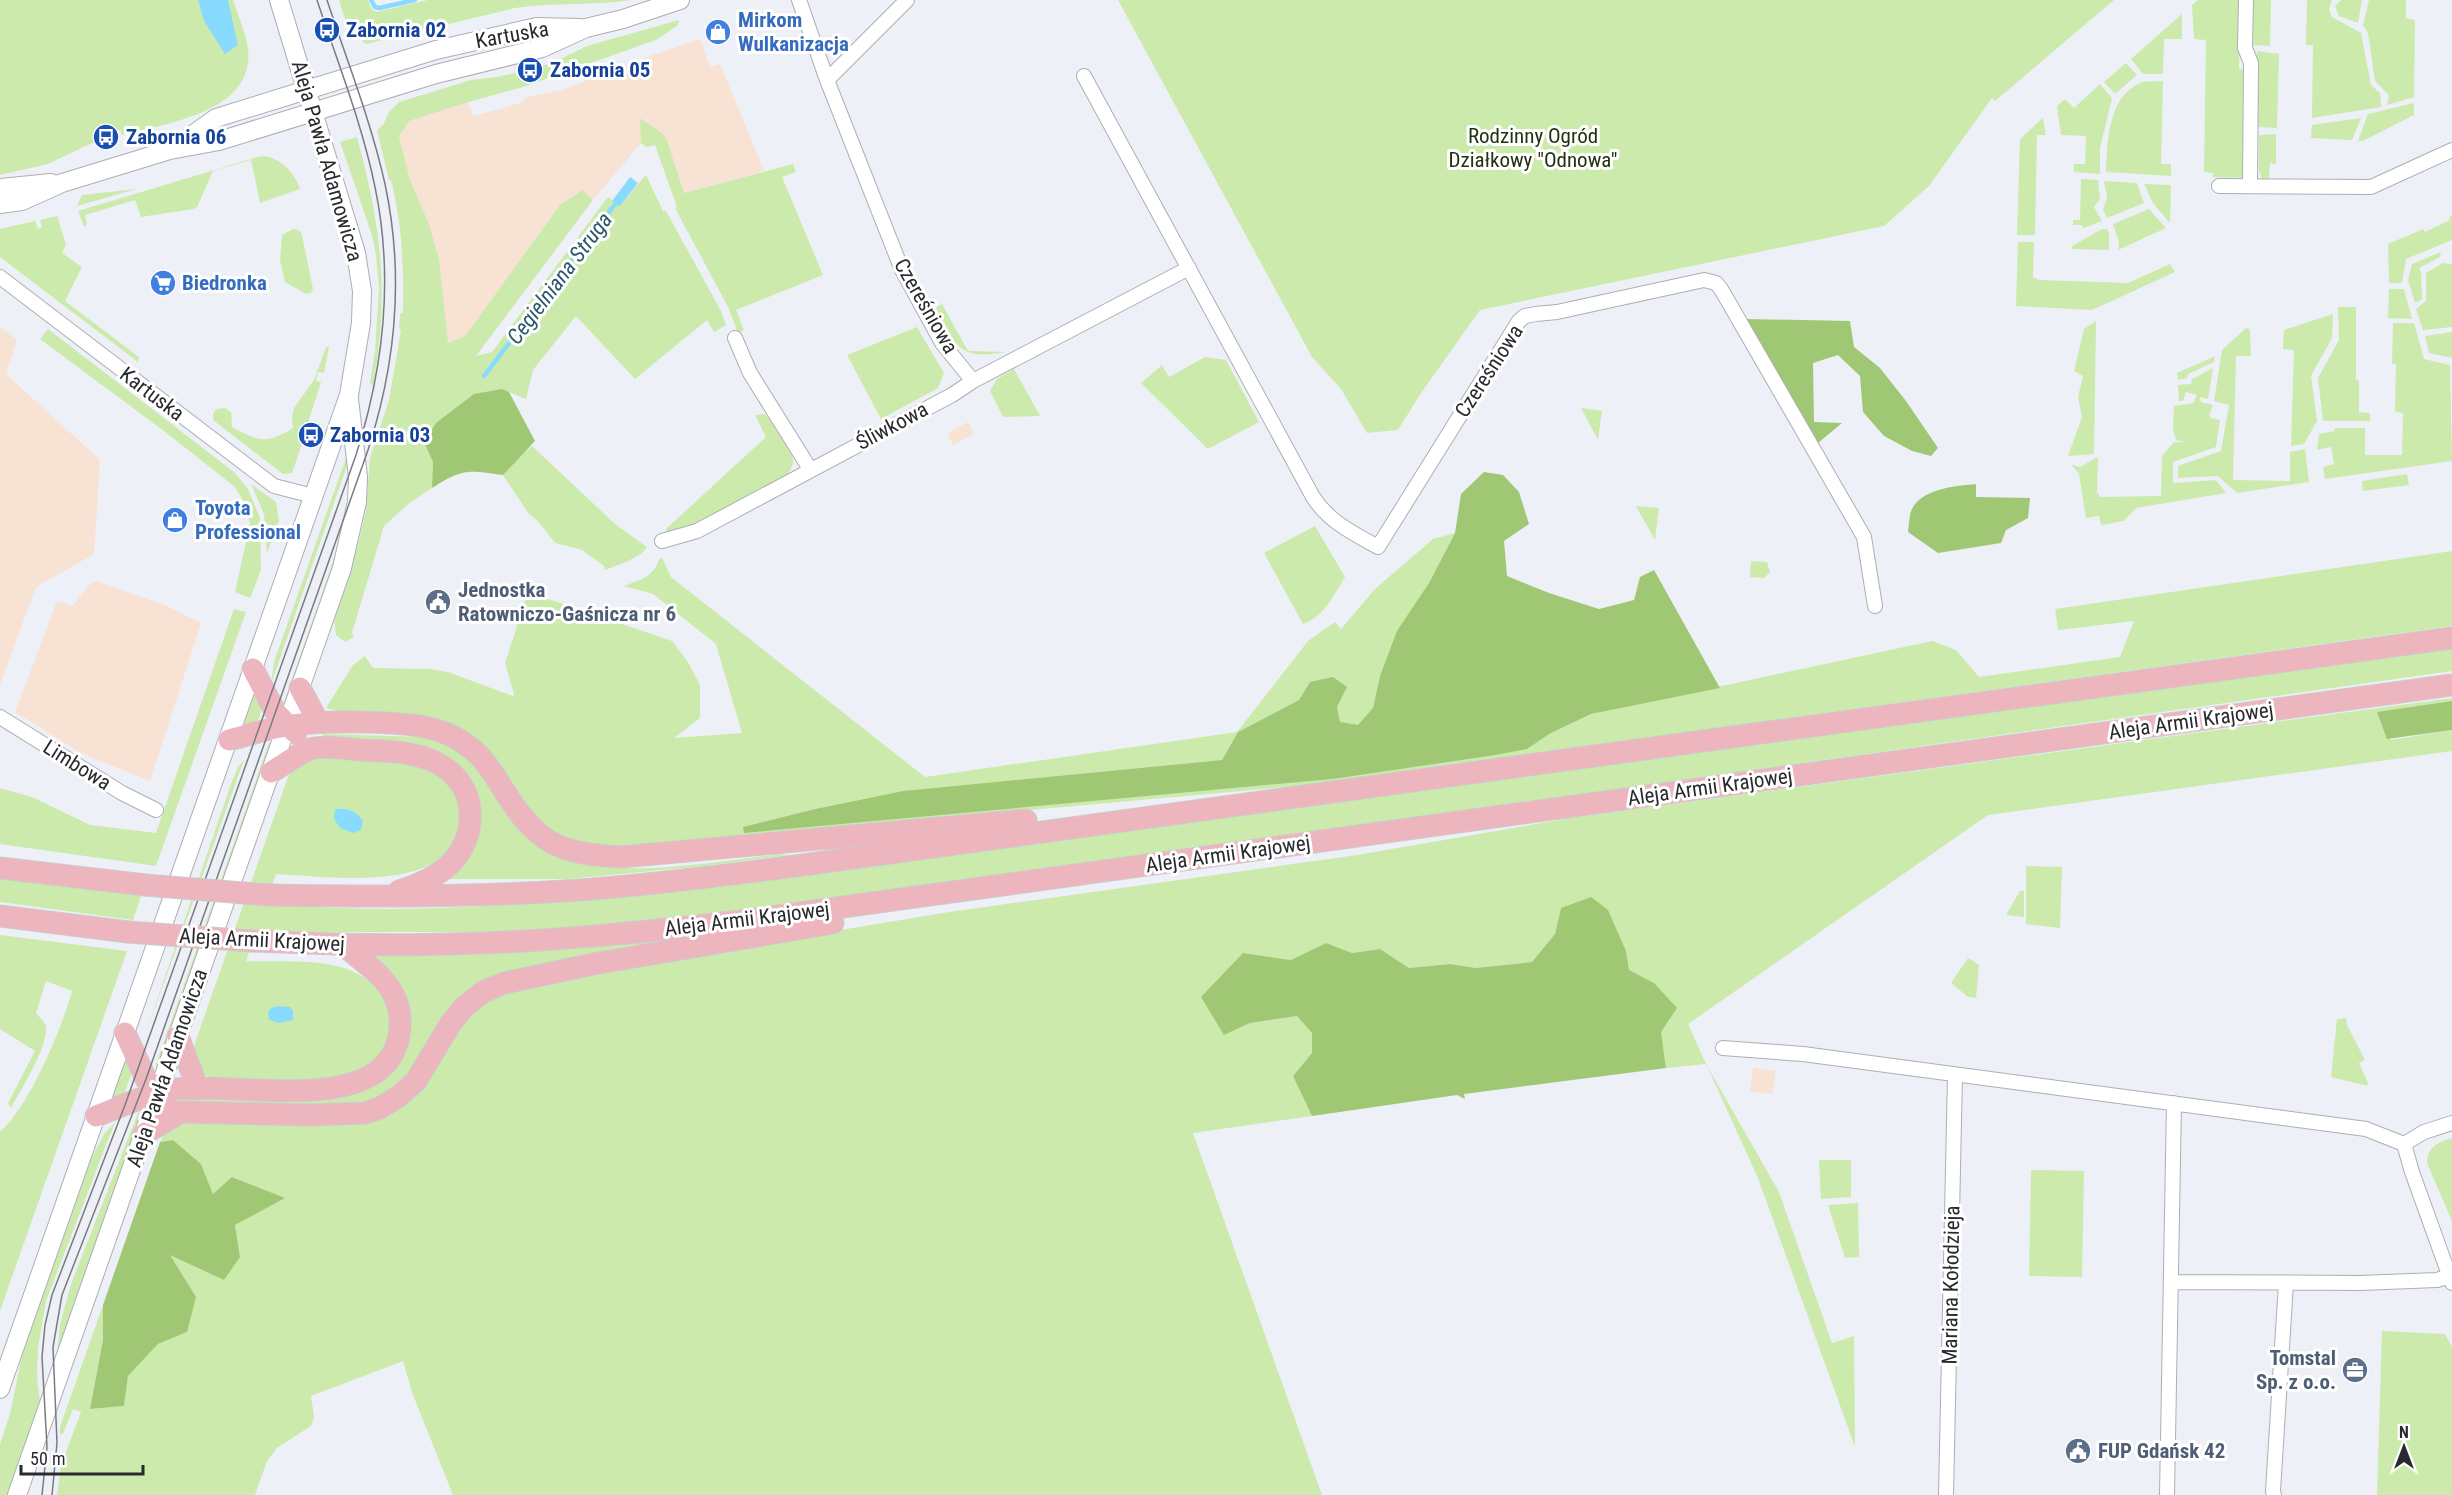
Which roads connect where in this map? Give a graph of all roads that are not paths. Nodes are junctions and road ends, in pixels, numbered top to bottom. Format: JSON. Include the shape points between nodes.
{"nodes":[{"id":1,"x":279,"y":0,"type":"edge"},
{"id":2,"x":680,"y":0,"type":"edge"},
{"id":3,"x":799,"y":0,"type":"edge"},
{"id":4,"x":908,"y":0,"type":"edge"},
{"id":5,"x":2246,"y":0,"type":"edge"},
{"id":6,"x":586,"y":28,"type":"junction"},
{"id":7,"x":1084,"y":76,"type":"dead end"},
{"id":8,"x":827,"y":80,"type":"junction"},
{"id":9,"x":306,"y":90,"type":"junction"},
{"id":10,"x":312,"y":113,"type":"junction"},
{"id":11,"x":170,"y":150,"type":"junction"},
{"id":12,"x":2452,"y":150,"type":"edge"},
{"id":13,"x":62,"y":183,"type":"junction"},
{"id":14,"x":2219,"y":186,"type":"dead end"},
{"id":15,"x":2250,"y":186,"type":"junction"},
{"id":16,"x":0,"y":188,"type":"edge"},
{"id":17,"x":0,"y":204,"type":"edge"},
{"id":18,"x":1189,"y":268,"type":"junction"},
{"id":19,"x":0,"y":277,"type":"edge"},
{"id":20,"x":735,"y":338,"type":"dead end"},
{"id":21,"x":973,"y":381,"type":"junction"},
{"id":22,"x":349,"y":395,"type":"junction"},
{"id":23,"x":810,"y":469,"type":"junction"},
{"id":24,"x":313,"y":496,"type":"junction"},
{"id":25,"x":662,"y":541,"type":"dead end"},
{"id":26,"x":1875,"y":606,"type":"dead end"},
{"id":27,"x":2452,"y":638,"type":"edge"},
{"id":28,"x":253,"y":669,"type":"junction"},
{"id":29,"x":2452,"y":685,"type":"edge"},
{"id":30,"x":300,"y":688,"type":"junction"},
{"id":31,"x":0,"y":717,"type":"edge"},
{"id":32,"x":318,"y":722,"type":"junction"},
{"id":33,"x":287,"y":725,"type":"junction"},
{"id":34,"x":228,"y":740,"type":"junction"},
{"id":35,"x":312,"y":747,"type":"junction"},
{"id":36,"x":271,"y":772,"type":"junction"},
{"id":37,"x":156,"y":810,"type":"dead end"},
{"id":38,"x":1058,"y":829,"type":"junction"},
{"id":39,"x":0,"y":868,"type":"edge"},
{"id":40,"x":378,"y":897,"type":"junction"},
{"id":41,"x":875,"y":904,"type":"junction"},
{"id":42,"x":0,"y":915,"type":"edge"},
{"id":43,"x":343,"y":945,"type":"junction"},
{"id":44,"x":125,"y":1033,"type":"junction"},
{"id":45,"x":178,"y":1036,"type":"junction"},
{"id":46,"x":1723,"y":1048,"type":"dead end"},
{"id":47,"x":1954,"y":1075,"type":"junction"},
{"id":48,"x":198,"y":1089,"type":"junction"},
{"id":49,"x":158,"y":1093,"type":"junction"},
{"id":50,"x":2174,"y":1103,"type":"junction"},
{"id":51,"x":181,"y":1112,"type":"junction"},
{"id":52,"x":96,"y":1116,"type":"junction"},
{"id":53,"x":2452,"y":1124,"type":"edge"},
{"id":54,"x":144,"y":1134,"type":"junction"},
{"id":55,"x":2404,"y":1144,"type":"junction"},
{"id":56,"x":2451,"y":1280,"type":"edge"},
{"id":57,"x":2171,"y":1282,"type":"junction"},
{"id":58,"x":2286,"y":1283,"type":"junction"},
{"id":59,"x":0,"y":1389,"type":"edge"},
{"id":60,"x":17,"y":1495,"type":"edge"},
{"id":61,"x":1946,"y":1495,"type":"edge"},
{"id":62,"x":2167,"y":1495,"type":"edge"},
{"id":63,"x":2274,"y":1495,"type":"edge"}],
"edges":[{"from":1,"to":9,"type":"main road","name":"Aleja Pawła Adamowicza"},
{"from":2,"to":6,"type":"main road","name":"Kartuska"},
{"from":3,"to":8,"type":"street","name":"Czereśniowa"},
{"from":4,"to":8,"type":"street"},
{"from":5,"to":15,"type":"street","via":[[2245,48],[2251,63]]},
{"from":6,"to":9,"type":"main road","name":"Kartuska","via":[[526,29],[436,50]]},
{"from":6,"to":10,"type":"main road","name":"Kartuska","via":[[542,48],[436,74]]},
{"from":7,"to":18,"type":"street","name":"Czereśniowa"},
{"from":8,"to":21,"type":"street","name":"Czereśniowa","via":[[902,270],[942,343]]},
{"from":9,"to":10,"type":"main road","name":"Aleja Pawła Adamowicza"},
{"from":9,"to":11,"type":"main road","name":"Kartuska","via":[[216,118]]},
{"from":10,"to":11,"type":"main road","name":"Kartuska","via":[[219,141]]},
{"from":10,"to":22,"type":"main road","name":"Aleja Pawła Adamowicza","via":[[357,253],[361,322]]},
{"from":11,"to":13,"type":"main road","name":"Kartuska"},
{"from":12,"to":15,"type":"street","via":[[2370,187]]},
{"from":13,"to":16,"type":"main road","name":"Kartuska"},
{"from":13,"to":17,"type":"main road","name":"Kartuska","via":[[22,201]]},
{"from":14,"to":15,"type":"street"},
{"from":18,"to":21,"type":"street"},
{"from":18,"to":26,"type":"street","name":"Czereśniowa","via":[[1321,509],[1335,523],[1378,548],[1525,316],[1704,280],[1716,283],[1864,537]]},
{"from":19,"to":24,"type":"street","name":"Kartuska","via":[[274,486]]},
{"from":20,"to":23,"type":"street","via":[[750,373]]},
{"from":21,"to":23,"type":"street","name":"Śliwkowa"},
{"from":22,"to":24,"type":"main road","name":"Aleja Pawła Adamowicza"},
{"from":22,"to":30,"type":"main road","name":"Aleja Pawła Adamowicza","via":[[357,502],[342,568]]},
{"from":23,"to":25,"type":"street","name":"Śliwkowa","via":[[697,531]]},
{"from":24,"to":28,"type":"main road","name":"Aleja Pawła Adamowicza"},
{"from":27,"to":38,"type":"main road"},
{"from":28,"to":33,"type":"main road","via":[[269,702]]},
{"from":28,"to":34,"type":"main road","name":"Aleja Pawła Adamowicza"},
{"from":29,"to":41,"type":"main road","name":"Aleja Armii Krajowej"},
{"from":30,"to":32,"type":"main road"},
{"from":30,"to":33,"type":"main road","name":"Aleja Pawła Adamowicza"},
{"from":31,"to":37,"type":"street","name":"Limbowa"},
{"from":32,"to":33,"type":"main road"},
{"from":32,"to":38,"type":"main road","via":[[411,725],[440,730],[484,760],[516,811],[537,833],[574,853],[621,857],[1032,820]]},
{"from":33,"to":34,"type":"main road"},
{"from":33,"to":35,"type":"main road"},
{"from":33,"to":36,"type":"main road","name":"Aleja Pawła Adamowicza"},
{"from":34,"to":44,"type":"main road","name":"Aleja Pawła Adamowicza"},
{"from":35,"to":36,"type":"main road"},
{"from":35,"to":40,"type":"main road","via":[[422,756],[447,769],[460,781],[468,797],[469,830],[453,861],[422,884]]},
{"from":36,"to":45,"type":"main road","name":"Aleja Pawła Adamowicza"},
{"from":38,"to":40,"type":"main road","via":[[614,887],[498,895]]},
{"from":39,"to":40,"type":"main road","bridge":true,"via":[[269,895]]},
{"from":41,"to":43,"type":"main road","name":"Aleja Armii Krajowej","via":[[567,938],[440,945]]},
{"from":41,"to":51,"type":"main road","via":[[852,920],[504,983],[465,1006],[416,1081],[380,1108],[364,1113]]},
{"from":42,"to":43,"type":"main road","name":"Aleja Armii Krajowej","bridge":true,"via":[[128,932]]},
{"from":43,"to":48,"type":"main road","via":[[380,975],[396,996],[401,1022],[398,1044],[388,1062],[365,1079],[344,1086],[310,1090]]},
{"from":44,"to":49,"type":"main road","via":[[146,1079]]},
{"from":44,"to":52,"type":"main road","name":"Aleja Pawła Adamowicza"},
{"from":45,"to":48,"type":"main road"},
{"from":45,"to":49,"type":"main road","name":"Aleja Pawła Adamowicza"},
{"from":46,"to":47,"type":"street","via":[[1803,1054]]},
{"from":47,"to":50,"type":"street"},
{"from":47,"to":61,"type":"street","name":"Mariana Kołodzieja"},
{"from":48,"to":49,"type":"main road"},
{"from":49,"to":51,"type":"main road"},
{"from":49,"to":52,"type":"main road"},
{"from":49,"to":54,"type":"main road","name":"Aleja Pawła Adamowicza"},
{"from":50,"to":55,"type":"street","via":[[2366,1129]]},
{"from":50,"to":57,"type":"street"},
{"from":51,"to":54,"type":"main road"},
{"from":52,"to":59,"type":"main road","name":"Aleja Pawła Adamowicza"},
{"from":53,"to":55,"type":"street","via":[[2424,1132]]},
{"from":54,"to":60,"type":"main road","name":"Aleja Pawła Adamowicza"},
{"from":55,"to":56,"type":"street"},
{"from":56,"to":58,"type":"street"},
{"from":57,"to":58,"type":"street"},
{"from":57,"to":62,"type":"street"},
{"from":58,"to":63,"type":"street"}]}
